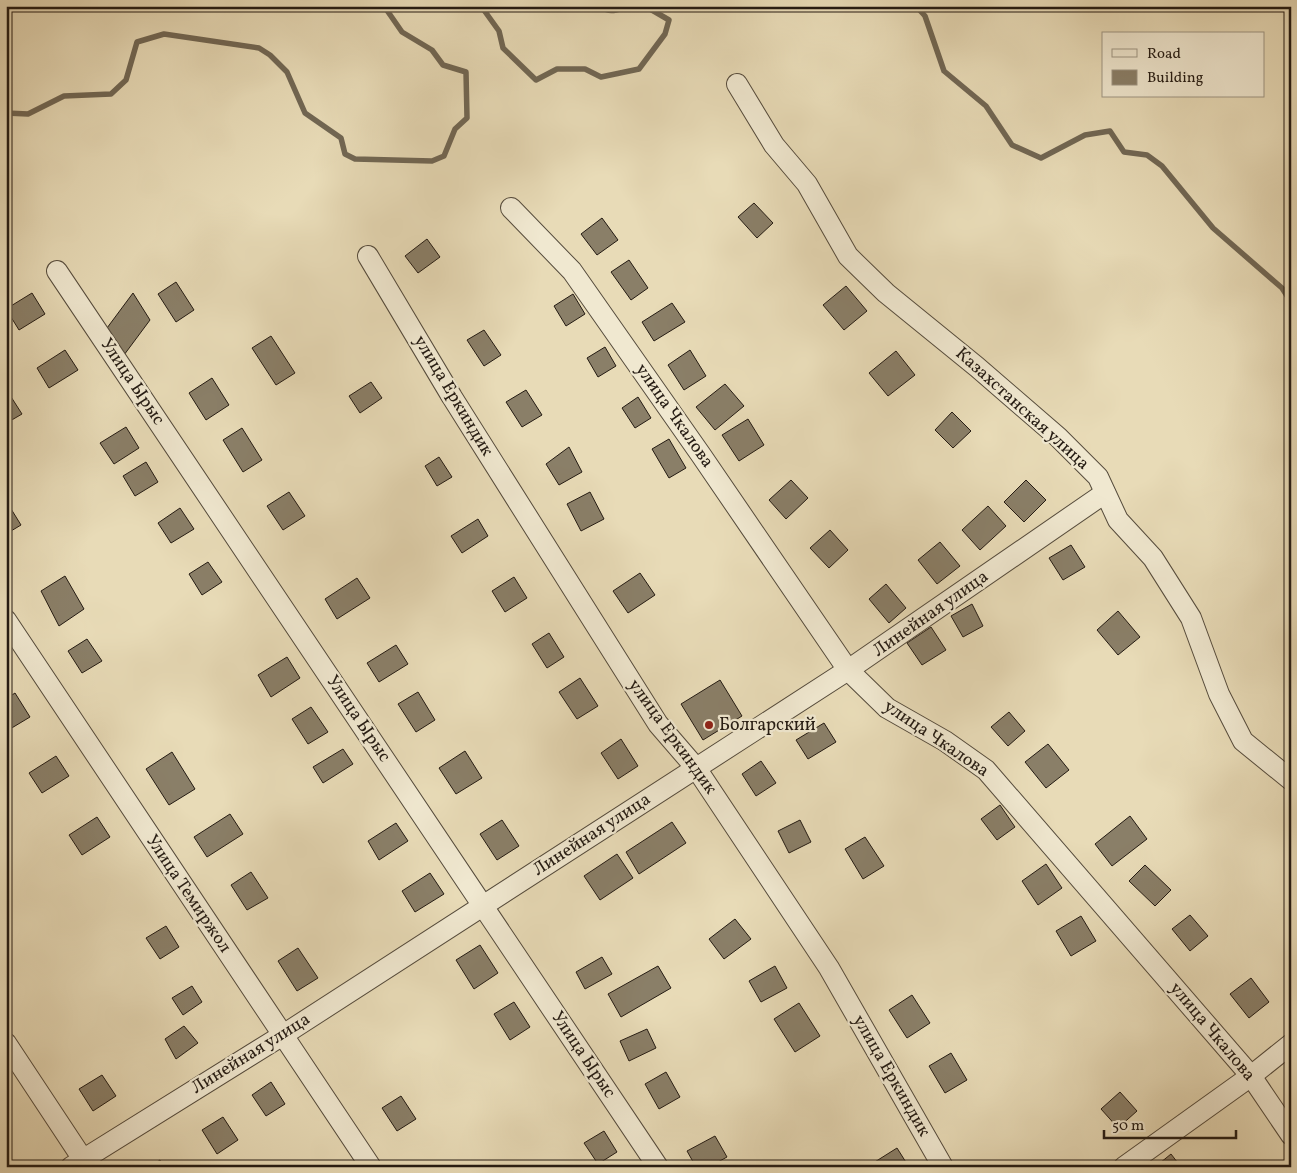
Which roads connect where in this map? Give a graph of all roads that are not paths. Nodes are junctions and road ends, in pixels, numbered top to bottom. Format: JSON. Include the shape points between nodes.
{"nodes":[{"id":1,"x":737,"y":84,"type":"dead end"},
{"id":2,"x":511,"y":208,"type":"dead end"},
{"id":3,"x":368,"y":256,"type":"dead end"},
{"id":4,"x":57,"y":271,"type":"dead end"},
{"id":5,"x":1105,"y":493,"type":"junction"},
{"id":6,"x":6,"y":620,"type":"edge"},
{"id":7,"x":848,"y":670,"type":"junction"},
{"id":8,"x":696,"y":768,"type":"junction"},
{"id":9,"x":1291,"y":780,"type":"edge"},
{"id":10,"x":482,"y":906,"type":"junction"},
{"id":11,"x":283,"y":1035,"type":"junction"},
{"id":12,"x":6,"y":1043,"type":"edge"},
{"id":13,"x":1291,"y":1044,"type":"edge"},
{"id":14,"x":1251,"y":1076,"type":"junction"},
{"id":15,"x":1291,"y":1135,"type":"edge"},
{"id":16,"x":81,"y":1164,"type":"edge"},
{"id":17,"x":372,"y":1167,"type":"edge"},
{"id":18,"x":658,"y":1167,"type":"edge"},
{"id":19,"x":943,"y":1167,"type":"edge"},
{"id":20,"x":1124,"y":1167,"type":"edge"}],
"edges":[{"from":1,"to":5,"type":"street","name":"Казахстанская улица","via":[[774,145],[807,184],[848,256],[886,293],[1058,437],[1098,476]]},
{"from":2,"to":7,"type":"street","name":"улица Чкалова","via":[[572,271]]},
{"from":3,"to":8,"type":"street","name":"улица Еркиндик","via":[[452,397],[658,724]]},
{"from":4,"to":10,"type":"street","name":"Улица Ырыс"},
{"from":5,"to":7,"type":"street","name":"Линейная улица"},
{"from":5,"to":9,"type":"street","name":"Казахстанская улица","via":[[1118,520],[1153,558],[1191,618],[1219,694],[1243,741]]},
{"from":6,"to":11,"type":"street","name":"Улица Темиржол"},
{"from":7,"to":8,"type":"street","name":"Линейная улица"},
{"from":7,"to":14,"type":"street","name":"улица Чкалова","via":[[888,708],[945,741],[986,770]]},
{"from":8,"to":10,"type":"street","name":"Линейная улица"},
{"from":8,"to":19,"type":"street","name":"улица Еркиндик","via":[[829,968]]},
{"from":10,"to":11,"type":"street","name":"Линейная улица"},
{"from":10,"to":18,"type":"street","name":"Улица Ырыс"},
{"from":11,"to":16,"type":"street","name":"Линейная улица"},
{"from":11,"to":17,"type":"street","name":"Улица Темиржол"},
{"from":12,"to":16,"type":"street"},
{"from":13,"to":14,"type":"street"},
{"from":14,"to":15,"type":"street","name":"улица Чкалова"},
{"from":14,"to":20,"type":"street"}]}
